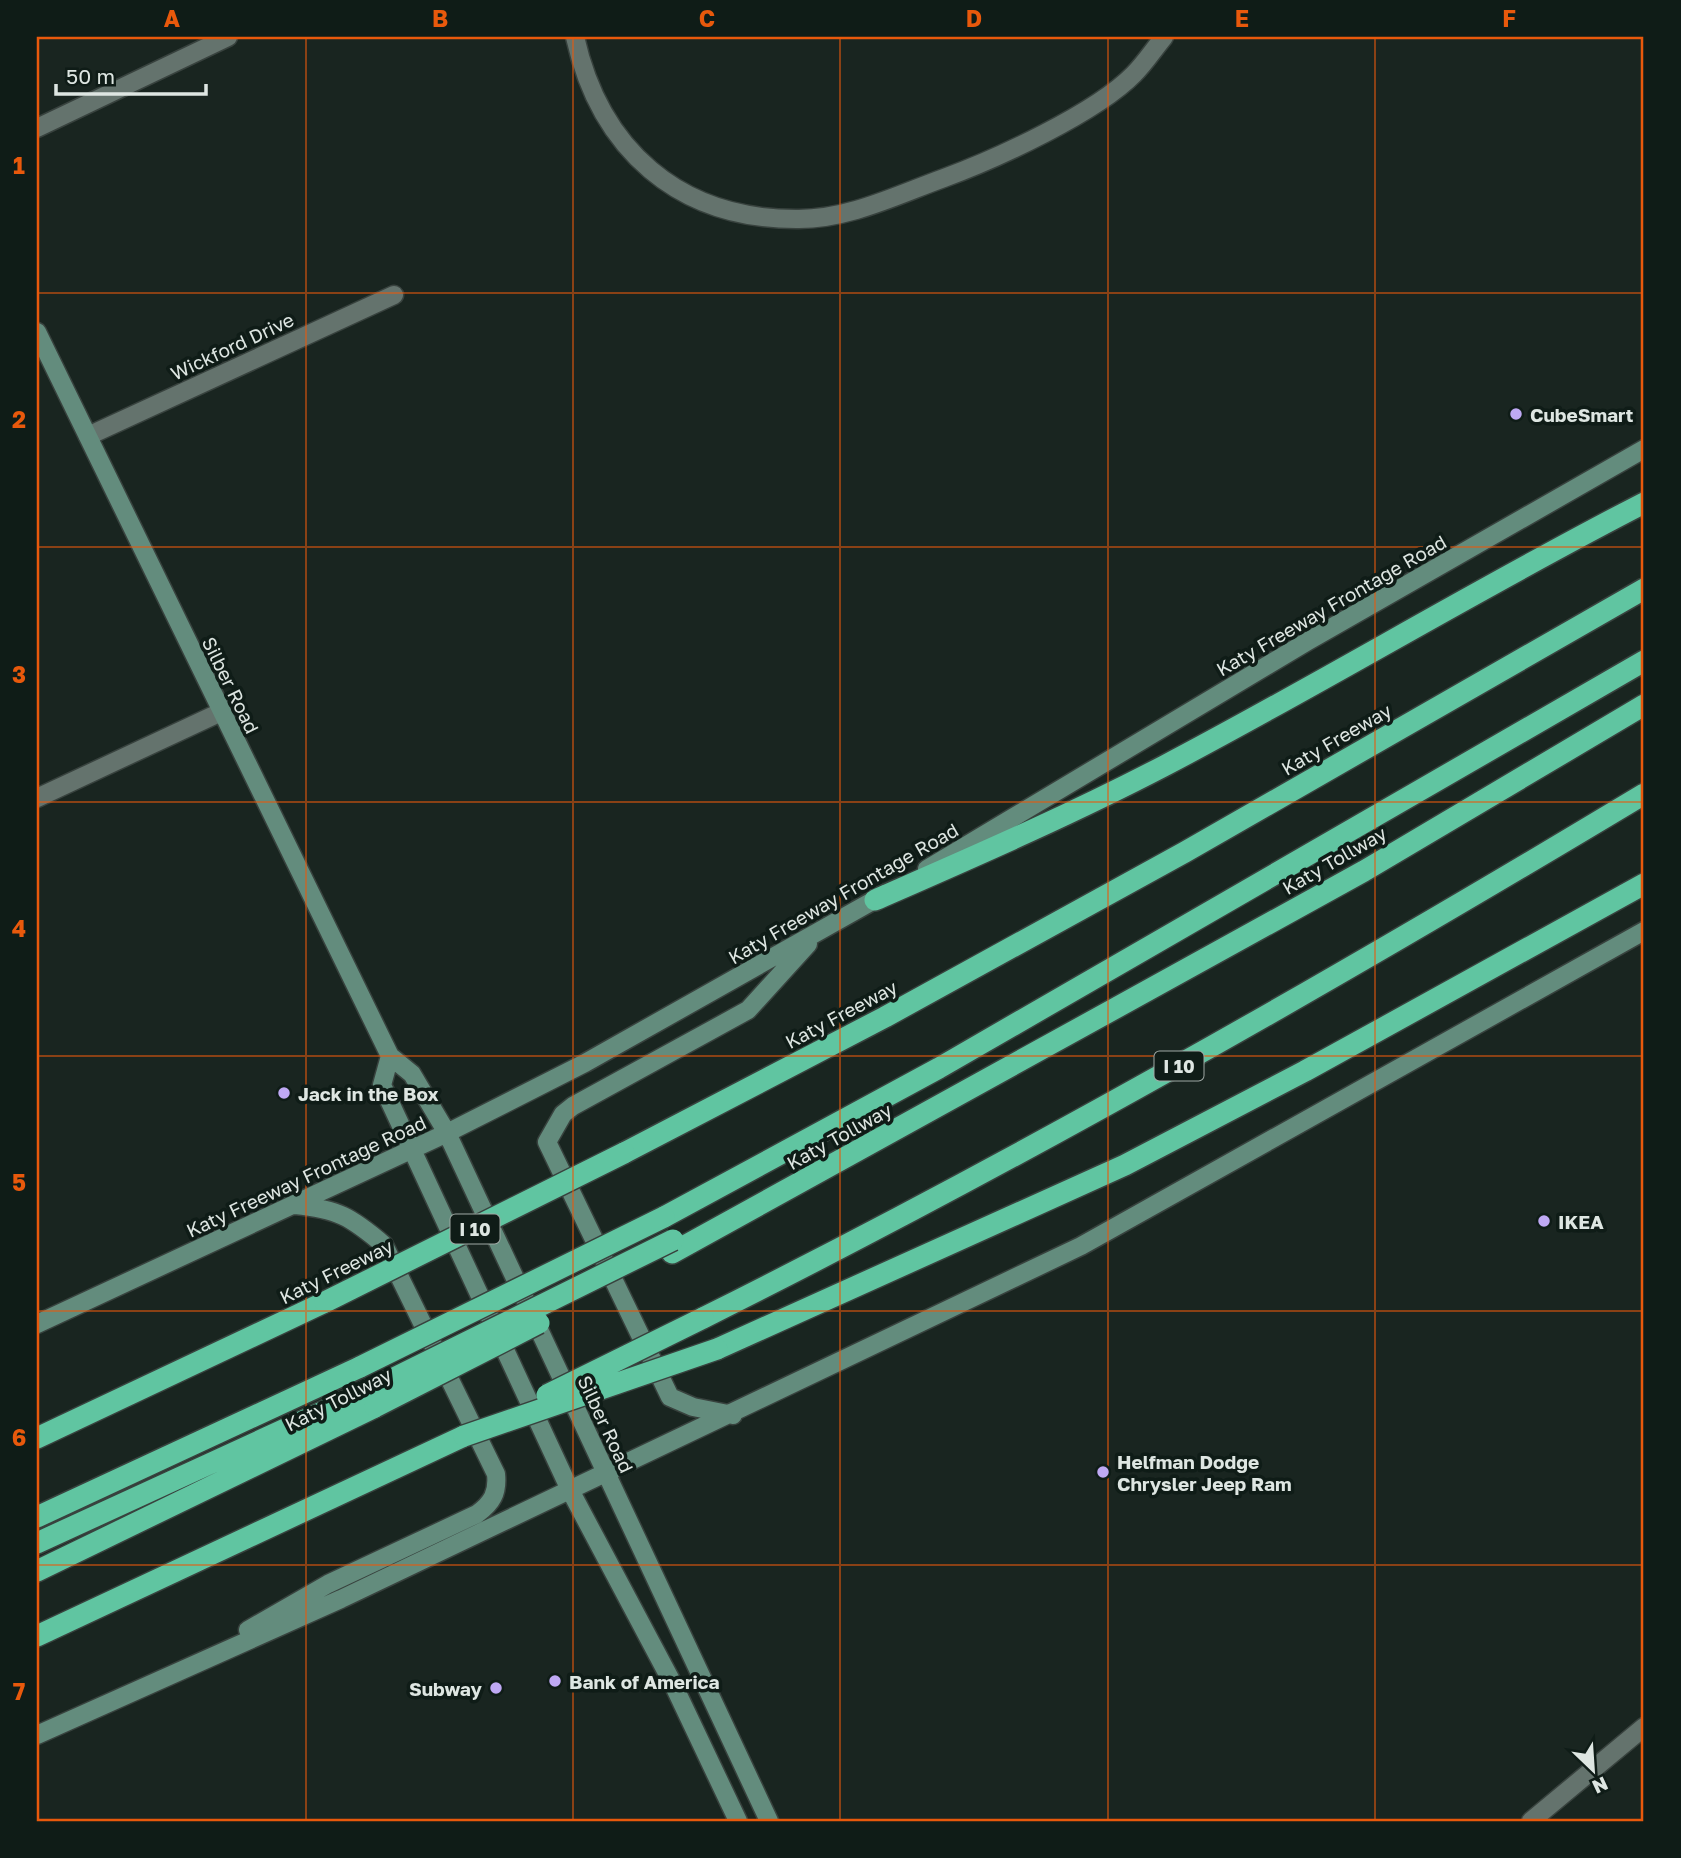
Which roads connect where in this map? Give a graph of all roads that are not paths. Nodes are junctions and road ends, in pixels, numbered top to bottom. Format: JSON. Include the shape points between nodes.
{"nodes":[{"id":1,"x":228,"y":37,"type":"edge"},
{"id":2,"x":575,"y":37,"type":"edge"},
{"id":3,"x":1162,"y":39,"type":"edge"},
{"id":4,"x":37,"y":128,"type":"edge"},
{"id":5,"x":394,"y":295,"type":"dead end"},
{"id":6,"x":37,"y":332,"type":"edge"},
{"id":7,"x":88,"y":436,"type":"junction"},
{"id":8,"x":1644,"y":449,"type":"edge"},
{"id":9,"x":1644,"y":503,"type":"edge"},
{"id":10,"x":1644,"y":589,"type":"edge"},
{"id":11,"x":1644,"y":661,"type":"edge"},
{"id":12,"x":1644,"y":705,"type":"edge"},
{"id":13,"x":221,"y":712,"type":"junction"},
{"id":14,"x":1644,"y":794,"type":"edge"},
{"id":15,"x":37,"y":798,"type":"edge"},
{"id":16,"x":1644,"y":884,"type":"edge"},
{"id":17,"x":875,"y":900,"type":"junction"},
{"id":18,"x":820,"y":931,"type":"junction"},
{"id":19,"x":1644,"y":931,"type":"edge"},
{"id":20,"x":390,"y":1056,"type":"junction"},
{"id":21,"x":447,"y":1133,"type":"junction"},
{"id":22,"x":412,"y":1149,"type":"junction"},
{"id":23,"x":295,"y":1205,"type":"junction"},
{"id":24,"x":37,"y":1324,"type":"edge"},
{"id":25,"x":372,"y":1399,"type":"junction"},
{"id":26,"x":733,"y":1415,"type":"junction"},
{"id":27,"x":464,"y":1436,"type":"junction"},
{"id":28,"x":37,"y":1438,"type":"edge"},
{"id":29,"x":606,"y":1474,"type":"junction"},
{"id":30,"x":570,"y":1490,"type":"junction"},
{"id":31,"x":37,"y":1517,"type":"edge"},
{"id":32,"x":37,"y":1543,"type":"edge"},
{"id":33,"x":37,"y":1571,"type":"edge"},
{"id":34,"x":37,"y":1636,"type":"edge"},
{"id":35,"x":163,"y":1679,"type":"junction"},
{"id":36,"x":1644,"y":1727,"type":"edge"},
{"id":37,"x":37,"y":1735,"type":"edge"},
{"id":38,"x":738,"y":1821,"type":"edge"},
{"id":39,"x":768,"y":1821,"type":"edge"},
{"id":40,"x":1531,"y":1821,"type":"edge"}],
"edges":[{"from":1,"to":4,"type":"street"},
{"from":2,"to":3,"type":"street","via":[[595,101],[615,134],[649,169],[692,199],[740,213],[796,220],[847,213],[983,163],[1087,110],[1133,75]]},
{"from":5,"to":7,"type":"street","name":"Wickford Drive"},
{"from":6,"to":7,"type":"main road","name":"Silber Road"},
{"from":7,"to":13,"type":"main road","name":"Silber Road"},
{"from":8,"to":17,"type":"main road","name":"Katy Freeway Frontage Road","via":[[1308,640]]},
{"from":9,"to":17,"type":"highway","via":[[1165,766],[1047,825]]},
{"from":10,"to":28,"type":"highway","name":"Katy Freeway","number":"I 10","bridge":true,"via":[[885,1017],[325,1303]]},
{"from":11,"to":31,"type":"highway","bridge":true,"via":[[834,1127],[664,1217],[359,1367]]},
{"from":12,"to":25,"type":"highway","name":"Katy Tollway","bridge":true,"via":[[1364,871],[1000,1073]]},
{"from":13,"to":15,"type":"street"},
{"from":13,"to":20,"type":"main road","name":"Silber Road"},
{"from":14,"to":27,"type":"highway","number":"I 10","bridge":true,"via":[[1349,970],[925,1206]]},
{"from":16,"to":27,"type":"highway","bridge":true,"via":[[1125,1165],[717,1349]]},
{"from":17,"to":18,"type":"main road","name":"Katy Freeway Frontage Road"},
{"from":18,"to":21,"type":"main road","name":"Katy Freeway Frontage Road","via":[[585,1063]]},
{"from":18,"to":26,"type":"main road","via":[[748,1010],[573,1107],[547,1142],[670,1396],[694,1407]]},
{"from":19,"to":26,"type":"main road","via":[[1081,1246]]},
{"from":20,"to":21,"type":"main road","name":"Silber Road","via":[[412,1074]]},
{"from":20,"to":22,"type":"main road","via":[[382,1085]]},
{"from":21,"to":22,"type":"main road","name":"Katy Freeway Frontage Road"},
{"from":21,"to":29,"type":"main road","name":"Silber Road"},
{"from":22,"to":23,"type":"main road","name":"Katy Freeway Frontage Road"},
{"from":22,"to":30,"type":"main road"},
{"from":23,"to":24,"type":"main road","name":"Katy Freeway Frontage Road"},
{"from":23,"to":35,"type":"main road","via":[[329,1208],[358,1223],[384,1245],[496,1474],[497,1485],[488,1506],[477,1514],[328,1584]]},
{"from":25,"to":32,"type":"highway"},
{"from":25,"to":33,"type":"highway","name":"Katy Tollway"},
{"from":26,"to":29,"type":"main road"},
{"from":27,"to":34,"type":"highway","number":"I 10"},
{"from":29,"to":30,"type":"main road"},
{"from":29,"to":39,"type":"main road","name":"Silber Road"},
{"from":30,"to":35,"type":"main road"},
{"from":30,"to":38,"type":"main road","via":[[673,1684]]},
{"from":35,"to":37,"type":"main road"},
{"from":36,"to":40,"type":"street"}]}
